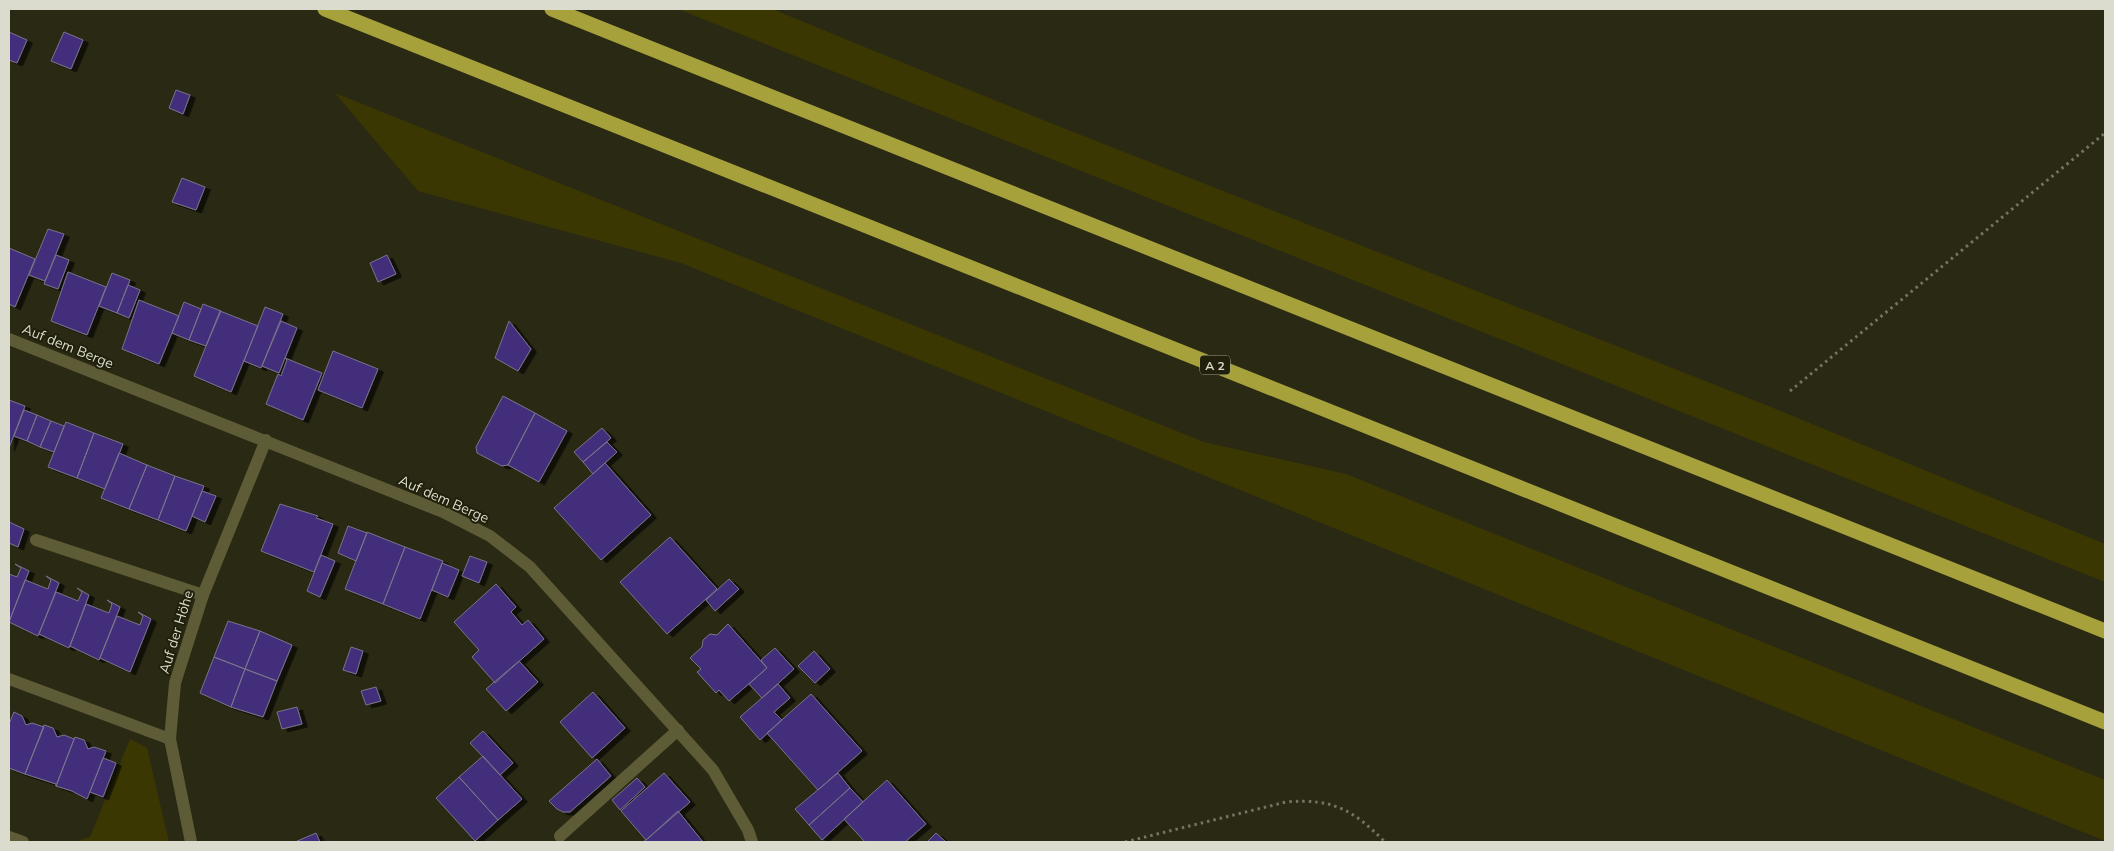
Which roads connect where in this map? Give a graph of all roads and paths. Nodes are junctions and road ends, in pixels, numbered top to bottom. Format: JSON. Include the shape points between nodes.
{"nodes":[{"id":1,"x":324,"y":9,"type":"edge"},
{"id":2,"x":552,"y":9,"type":"edge"},
{"id":3,"x":2105,"y":133,"type":"edge"},
{"id":4,"x":9,"y":339,"type":"edge"},
{"id":5,"x":1790,"y":391,"type":"dead end"},
{"id":6,"x":266,"y":440,"type":"junction"},
{"id":7,"x":36,"y":540,"type":"dead end"},
{"id":8,"x":203,"y":595,"type":"junction"},
{"id":9,"x":2105,"y":631,"type":"edge"},
{"id":10,"x":9,"y":680,"type":"edge"},
{"id":11,"x":2105,"y":722,"type":"edge"},
{"id":12,"x":678,"y":730,"type":"junction"},
{"id":13,"x":170,"y":739,"type":"junction"},
{"id":14,"x":560,"y":836,"type":"dead end"},
{"id":15,"x":9,"y":837,"type":"edge"},
{"id":16,"x":23,"y":842,"type":"edge"},
{"id":17,"x":190,"y":842,"type":"edge"},
{"id":18,"x":752,"y":842,"type":"edge"},
{"id":19,"x":1125,"y":842,"type":"edge"},
{"id":20,"x":1385,"y":842,"type":"edge"}],
"edges":[{"from":1,"to":11,"type":"highway","number":"A 2"},
{"from":2,"to":9,"type":"highway"},
{"from":3,"to":5,"type":"path"},
{"from":4,"to":6,"type":"street","name":"Auf dem Berge"},
{"from":6,"to":8,"type":"street","name":"Auf der Höhe"},
{"from":6,"to":12,"type":"street","name":"Auf dem Berge","via":[[443,512],[490,536],[530,567]]},
{"from":7,"to":8,"type":"street"},
{"from":8,"to":13,"type":"street","name":"Auf der Höhe","via":[[175,683]]},
{"from":10,"to":13,"type":"street"},
{"from":12,"to":14,"type":"street"},
{"from":12,"to":18,"type":"street","name":"Auf dem Berge","via":[[714,770]]},
{"from":13,"to":17,"type":"street","name":"Auf der Höhe"},
{"from":15,"to":16,"type":"street"},
{"from":19,"to":20,"type":"path","via":[[1286,802],[1311,800],[1334,804],[1354,815]]}]}
